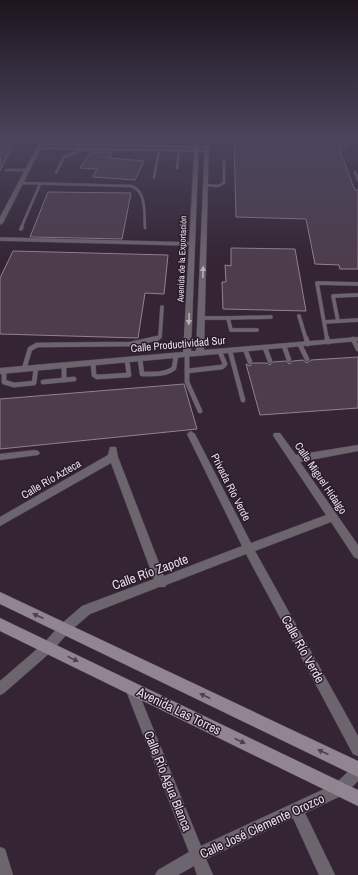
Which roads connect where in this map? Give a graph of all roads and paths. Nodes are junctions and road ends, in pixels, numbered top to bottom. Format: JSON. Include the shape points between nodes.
{"nodes":[{"id":1,"x":195,"y":181,"type":"edge"},
{"id":2,"x":205,"y":181,"type":"edge"},
{"id":3,"x":224,"y":181,"type":"edge"},
{"id":4,"x":21,"y":183,"type":"joint"},
{"id":5,"x":40,"y":184,"type":"junction"},
{"id":6,"x":205,"y":185,"type":"junction"},
{"id":7,"x":192,"y":221,"type":"junction"},
{"id":8,"x":204,"y":221,"type":"junction"},
{"id":9,"x":0,"y":223,"type":"edge"},
{"id":10,"x":144,"y":228,"type":"dead end"},
{"id":11,"x":21,"y":229,"type":"dead end"},
{"id":12,"x":0,"y":239,"type":"edge"},
{"id":13,"x":192,"y":244,"type":"junction"},
{"id":14,"x":358,"y":284,"type":"edge"},
{"id":15,"x":358,"y":295,"type":"edge"},
{"id":16,"x":162,"y":307,"type":"dead end"},
{"id":17,"x":299,"y":316,"type":"dead end"},
{"id":18,"x":271,"y":317,"type":"dead end"},
{"id":19,"x":202,"y":318,"type":"junction"},
{"id":20,"x":228,"y":318,"type":"junction"},
{"id":21,"x":358,"y":320,"type":"edge"},
{"id":22,"x":338,"y":321,"type":"junction"},
{"id":23,"x":324,"y":322,"type":"junction"},
{"id":24,"x":257,"y":330,"type":"dead end"},
{"id":25,"x":355,"y":339,"type":"edge"},
{"id":26,"x":328,"y":342,"type":"junction"},
{"id":27,"x":304,"y":344,"type":"junction"},
{"id":28,"x":284,"y":346,"type":"junction"},
{"id":29,"x":265,"y":348,"type":"junction"},
{"id":30,"x":245,"y":349,"type":"junction"},
{"id":31,"x":358,"y":349,"type":"edge"},
{"id":32,"x":230,"y":351,"type":"junction"},
{"id":33,"x":220,"y":352,"type":"junction"},
{"id":34,"x":200,"y":353,"type":"junction"},
{"id":35,"x":187,"y":355,"type":"junction"},
{"id":36,"x":176,"y":356,"type":"junction"},
{"id":37,"x":140,"y":359,"type":"junction"},
{"id":38,"x":307,"y":359,"type":"dead end"},
{"id":39,"x":127,"y":360,"type":"junction"},
{"id":40,"x":289,"y":360,"type":"dead end"},
{"id":41,"x":270,"y":361,"type":"dead end"},
{"id":42,"x":250,"y":362,"type":"dead end"},
{"id":43,"x":92,"y":363,"type":"junction"},
{"id":44,"x":64,"y":366,"type":"junction"},
{"id":45,"x":36,"y":368,"type":"junction"},
{"id":46,"x":24,"y":369,"type":"junction"},
{"id":47,"x":2,"y":371,"type":"edge"},
{"id":48,"x":187,"y":371,"type":"junction"},
{"id":49,"x":74,"y":379,"type":"dead end"},
{"id":50,"x":64,"y":380,"type":"junction"},
{"id":51,"x":43,"y":382,"type":"dead end"},
{"id":52,"x":243,"y":400,"type":"dead end"},
{"id":53,"x":200,"y":411,"type":"dead end"},
{"id":54,"x":191,"y":434,"type":"dead end"},
{"id":55,"x":277,"y":436,"type":"dead end"},
{"id":56,"x":358,"y":448,"type":"edge"},
{"id":57,"x":35,"y":453,"type":"dead end"},
{"id":58,"x":0,"y":457,"type":"edge"},
{"id":59,"x":295,"y":460,"type":"junction"},
{"id":60,"x":332,"y":518,"type":"junction"},
{"id":61,"x":0,"y":522,"type":"edge"},
{"id":62,"x":249,"y":550,"type":"junction"},
{"id":63,"x":358,"y":554,"type":"edge"},
{"id":64,"x":161,"y":583,"type":"junction"},
{"id":65,"x":0,"y":598,"type":"edge"},
{"id":66,"x":0,"y":624,"type":"edge"},
{"id":67,"x":64,"y":629,"type":"junction"},
{"id":68,"x":48,"y":647,"type":"junction"},
{"id":69,"x":131,"y":688,"type":"junction"},
{"id":70,"x":0,"y":689,"type":"edge"},
{"id":71,"x":358,"y":749,"type":"edge"},
{"id":72,"x":358,"y":769,"type":"edge"},
{"id":73,"x":358,"y":772,"type":"edge"},
{"id":74,"x":340,"y":789,"type":"junction"},
{"id":75,"x":358,"y":798,"type":"edge"},
{"id":76,"x":296,"y":810,"type":"junction"},
{"id":77,"x":0,"y":854,"type":"edge"},
{"id":78,"x":198,"y":855,"type":"junction"},
{"id":79,"x":5,"y":875,"type":"edge"},
{"id":80,"x":163,"y":875,"type":"edge"},
{"id":81,"x":205,"y":875,"type":"edge"},
{"id":82,"x":327,"y":875,"type":"edge"}],
"edges":[{"from":1,"to":7,"type":"street","name":"Avenida de la Exportación"},
{"from":2,"to":6,"type":"street","name":"Avenida de la Exportación"},
{"from":3,"to":6,"type":"lane","via":[[218,186]]},
{"from":4,"to":5,"type":"lane"},
{"from":4,"to":9,"type":"street"},
{"from":5,"to":10,"type":"lane","via":[[137,188],[142,194]]},
{"from":5,"to":11,"type":"lane"},
{"from":6,"to":8,"type":"street","name":"Avenida de la Exportación"},
{"from":7,"to":8,"type":"street"},
{"from":7,"to":13,"type":"street","name":"Avenida de la Exportación"},
{"from":19,"to":8,"type":"street","name":"Avenida de la Exportación","one_way":true},
{"from":12,"to":13,"type":"lane"},
{"from":13,"to":35,"type":"street","name":"Avenida de la Exportación","one_way":true},
{"from":14,"to":23,"type":"lane","via":[[317,283]]},
{"from":15,"to":22,"type":"lane","via":[[334,296]]},
{"from":16,"to":46,"type":"lane","via":[[160,337],[157,339],[131,344],[37,345],[30,349]]},
{"from":17,"to":27,"type":"lane"},
{"from":18,"to":20,"type":"lane"},
{"from":19,"to":20,"type":"lane"},
{"from":19,"to":34,"type":"street","name":"Avenida de la Exportación"},
{"from":20,"to":24,"type":"lane","via":[[231,330]]},
{"from":21,"to":22,"type":"lane"},
{"from":22,"to":23,"type":"lane"},
{"from":23,"to":26,"type":"lane"},
{"from":25,"to":26,"type":"street","name":"Calle Productividad Sur"},
{"from":25,"to":31,"type":"lane"},
{"from":26,"to":27,"type":"street","name":"Calle Productividad Sur"},
{"from":27,"to":28,"type":"street","name":"Calle Productividad Sur"},
{"from":27,"to":38,"type":"lane"},
{"from":28,"to":29,"type":"street","name":"Calle Productividad Sur"},
{"from":28,"to":40,"type":"lane"},
{"from":29,"to":30,"type":"street","name":"Calle Productividad Sur"},
{"from":29,"to":41,"type":"lane"},
{"from":30,"to":32,"type":"street","name":"Calle Productividad Sur"},
{"from":30,"to":42,"type":"lane"},
{"from":32,"to":33,"type":"street","name":"Calle Productividad Sur"},
{"from":32,"to":52,"type":"lane"},
{"from":33,"to":34,"type":"street","name":"Calle Productividad Sur"},
{"from":33,"to":48,"type":"lane","via":[[225,364],[222,367]]},
{"from":34,"to":35,"type":"street","name":"Calle Productividad Sur"},
{"from":35,"to":36,"type":"street","name":"Calle Productividad Sur"},
{"from":35,"to":48,"type":"lane"},
{"from":36,"to":37,"type":"street","name":"Calle Productividad Sur"},
{"from":36,"to":37,"type":"lane","via":[[176,368],[168,372],[142,374]]},
{"from":37,"to":39,"type":"street","name":"Calle Productividad Sur"},
{"from":39,"to":43,"type":"street","name":"Calle Productividad Sur"},
{"from":39,"to":43,"type":"lane","via":[[129,375],[122,376],[97,378]]},
{"from":43,"to":44,"type":"street","name":"Calle Productividad Sur"},
{"from":44,"to":45,"type":"street","name":"Calle Productividad Sur"},
{"from":44,"to":50,"type":"lane"},
{"from":45,"to":46,"type":"street","name":"Calle Productividad Sur"},
{"from":45,"to":47,"type":"lane","via":[[34,383],[14,385],[4,382]]},
{"from":46,"to":47,"type":"street","name":"Calle Productividad Sur"},
{"from":48,"to":53,"type":"lane","via":[[187,382]]},
{"from":49,"to":50,"type":"lane"},
{"from":50,"to":51,"type":"lane"},
{"from":54,"to":62,"type":"street","name":"Privada Río Verde"},
{"from":55,"to":59,"type":"street","name":"Calle Miguel Hidalgo"},
{"from":56,"to":59,"type":"street"},
{"from":57,"to":58,"type":"street"},
{"from":59,"to":60,"type":"street","name":"Calle Miguel Hidalgo"},
{"from":60,"to":62,"type":"street","name":"Calle Río Zapote"},
{"from":60,"to":63,"type":"street","name":"Calle Miguel Hidalgo"},
{"from":61,"to":64,"type":"street","name":"Calle Río Azteca","via":[[113,453]]},
{"from":62,"to":64,"type":"street","name":"Calle Río Zapote"},
{"from":62,"to":71,"type":"street","name":"Calle Río Verde"},
{"from":64,"to":67,"type":"street","name":"Calle Río Zapote","via":[[86,610]]},
{"from":67,"to":65,"type":"street","one_way":true},
{"from":66,"to":68,"type":"street","name":"Avenida Las Torres"},
{"from":67,"to":68,"type":"street","name":"Calle Río Zapote"},
{"from":72,"to":67,"type":"street","one_way":true},
{"from":68,"to":69,"type":"street","name":"Avenida Las Torres","one_way":true},
{"from":68,"to":70,"type":"street","name":"Calle Río Zapote"},
{"from":69,"to":74,"type":"street","name":"Avenida Las Torres","one_way":true},
{"from":69,"to":78,"type":"street","name":"Calle Río Agua Blanca"},
{"from":73,"to":74,"type":"street","name":"Calle José Clemente Orozco"},
{"from":74,"to":75,"type":"street","name":"Avenida Las Torres"},
{"from":74,"to":76,"type":"street","name":"Calle José Clemente Orozco"},
{"from":76,"to":78,"type":"street","name":"Calle José Clemente Orozco"},
{"from":76,"to":82,"type":"street"},
{"from":77,"to":79,"type":"street"},
{"from":78,"to":80,"type":"street","name":"Calle José Clemente Orozco"},
{"from":78,"to":81,"type":"street","name":"Calle Río Agua Blanca"}]}
